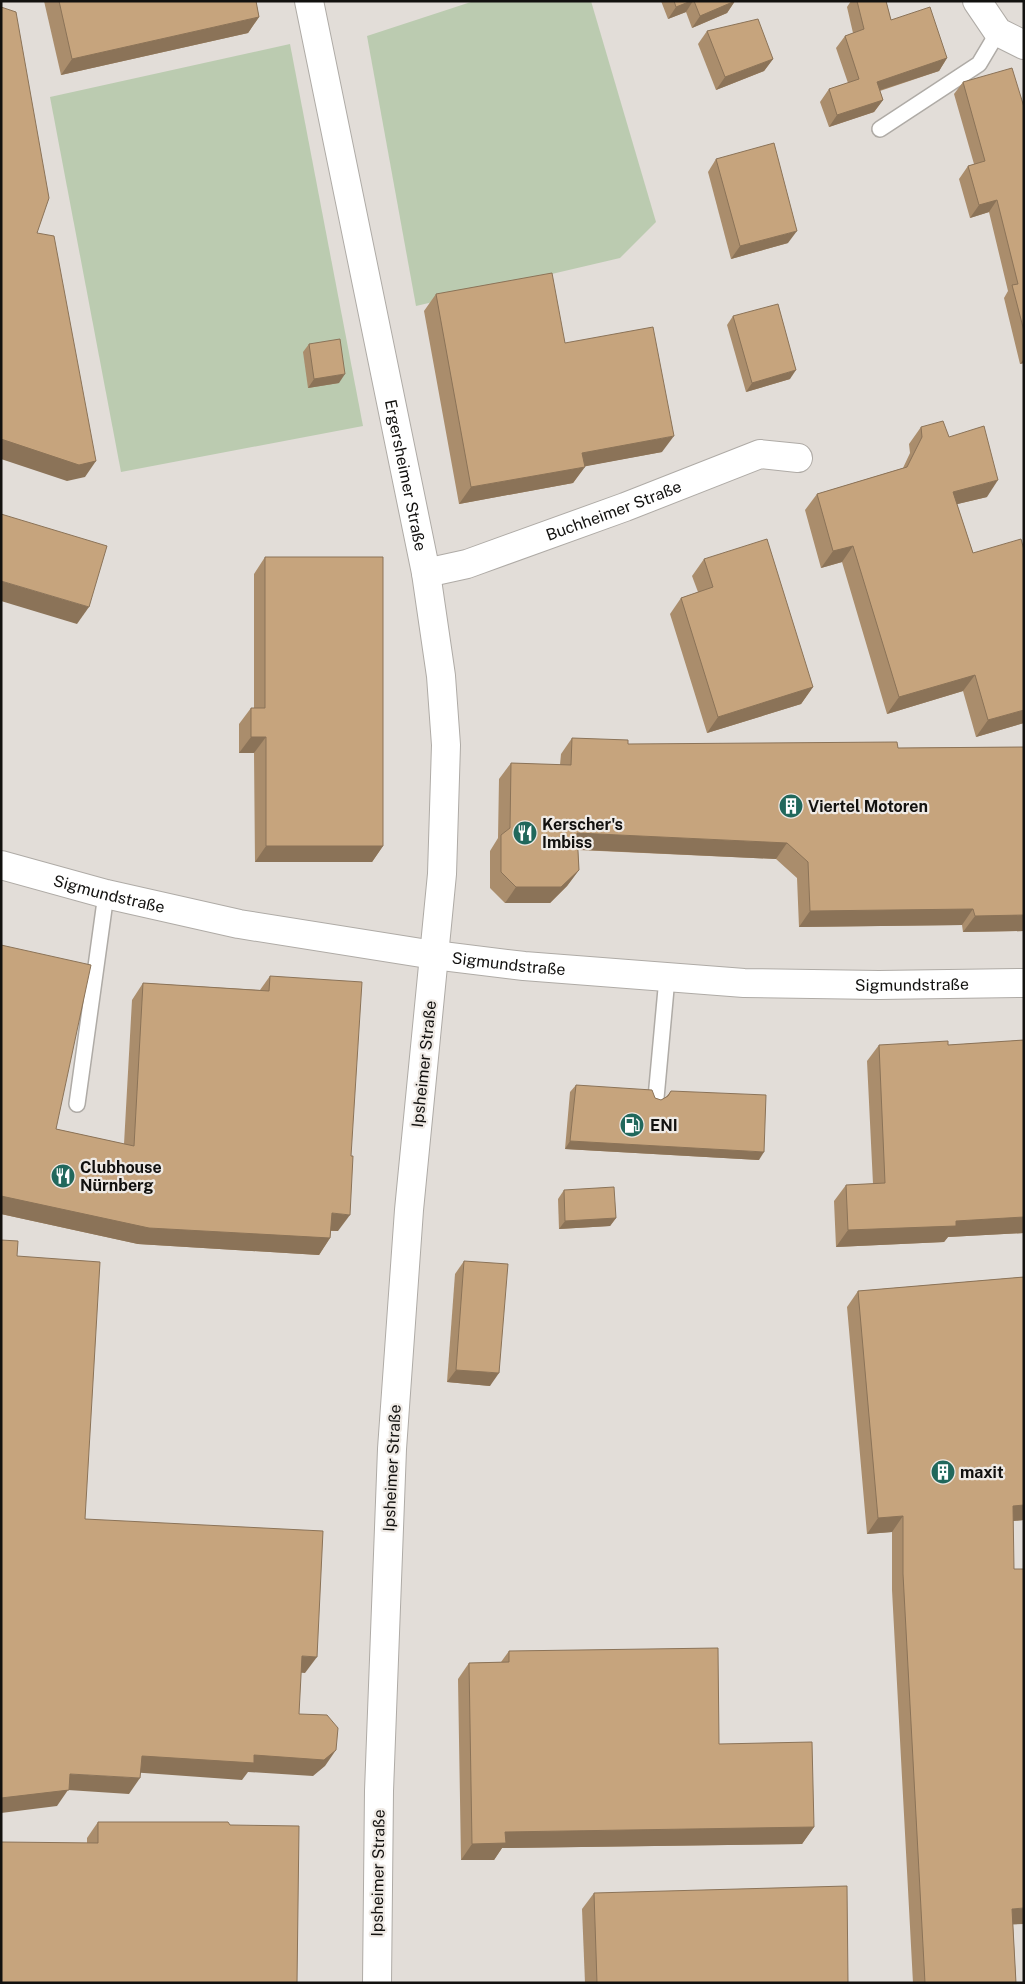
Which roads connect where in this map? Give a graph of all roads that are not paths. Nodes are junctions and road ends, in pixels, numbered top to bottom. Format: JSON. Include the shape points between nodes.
{"nodes":[{"id":1,"x":309,"y":1,"type":"edge"},
{"id":2,"x":977,"y":1,"type":"edge"},
{"id":3,"x":998,"y":32,"type":"junction"},
{"id":4,"x":1024,"y":45,"type":"edge"},
{"id":5,"x":880,"y":129,"type":"dead end"},
{"id":6,"x":798,"y":458,"type":"dead end"},
{"id":7,"x":426,"y":572,"type":"junction"},
{"id":8,"x":1,"y":865,"type":"edge"},
{"id":9,"x":106,"y":894,"type":"junction"},
{"id":10,"x":434,"y":955,"type":"junction"},
{"id":11,"x":667,"y":978,"type":"junction"},
{"id":12,"x":1024,"y":983,"type":"edge"},
{"id":13,"x":656,"y":1098,"type":"edge"},
{"id":14,"x":77,"y":1104,"type":"dead end"},
{"id":15,"x":376,"y":1983,"type":"edge"}],
"edges":[{"from":1,"to":7,"type":"street","name":"Ergersheimer Straße"},
{"from":2,"to":3,"type":"street"},
{"from":3,"to":4,"type":"street"},
{"from":3,"to":5,"type":"lane","via":[[979,64]]},
{"from":6,"to":7,"type":"street","name":"Buchheimer Straße","via":[[760,454],[467,564]]},
{"from":7,"to":10,"type":"street","name":"Ergersheimer Straße","via":[[441,676],[446,745],[442,874]]},
{"from":8,"to":9,"type":"street","name":"Sigmundstraße"},
{"from":9,"to":10,"type":"street","name":"Sigmundstraße","via":[[239,924]]},
{"from":9,"to":14,"type":"lane"},
{"from":10,"to":11,"type":"street","name":"Sigmundstraße"},
{"from":10,"to":15,"type":"street","name":"Ipsheimer Straße","via":[[409,1210],[392,1449],[379,1791]]},
{"from":11,"to":12,"type":"street","name":"Sigmundstraße","via":[[797,984]]},
{"from":11,"to":13,"type":"lane"}]}
